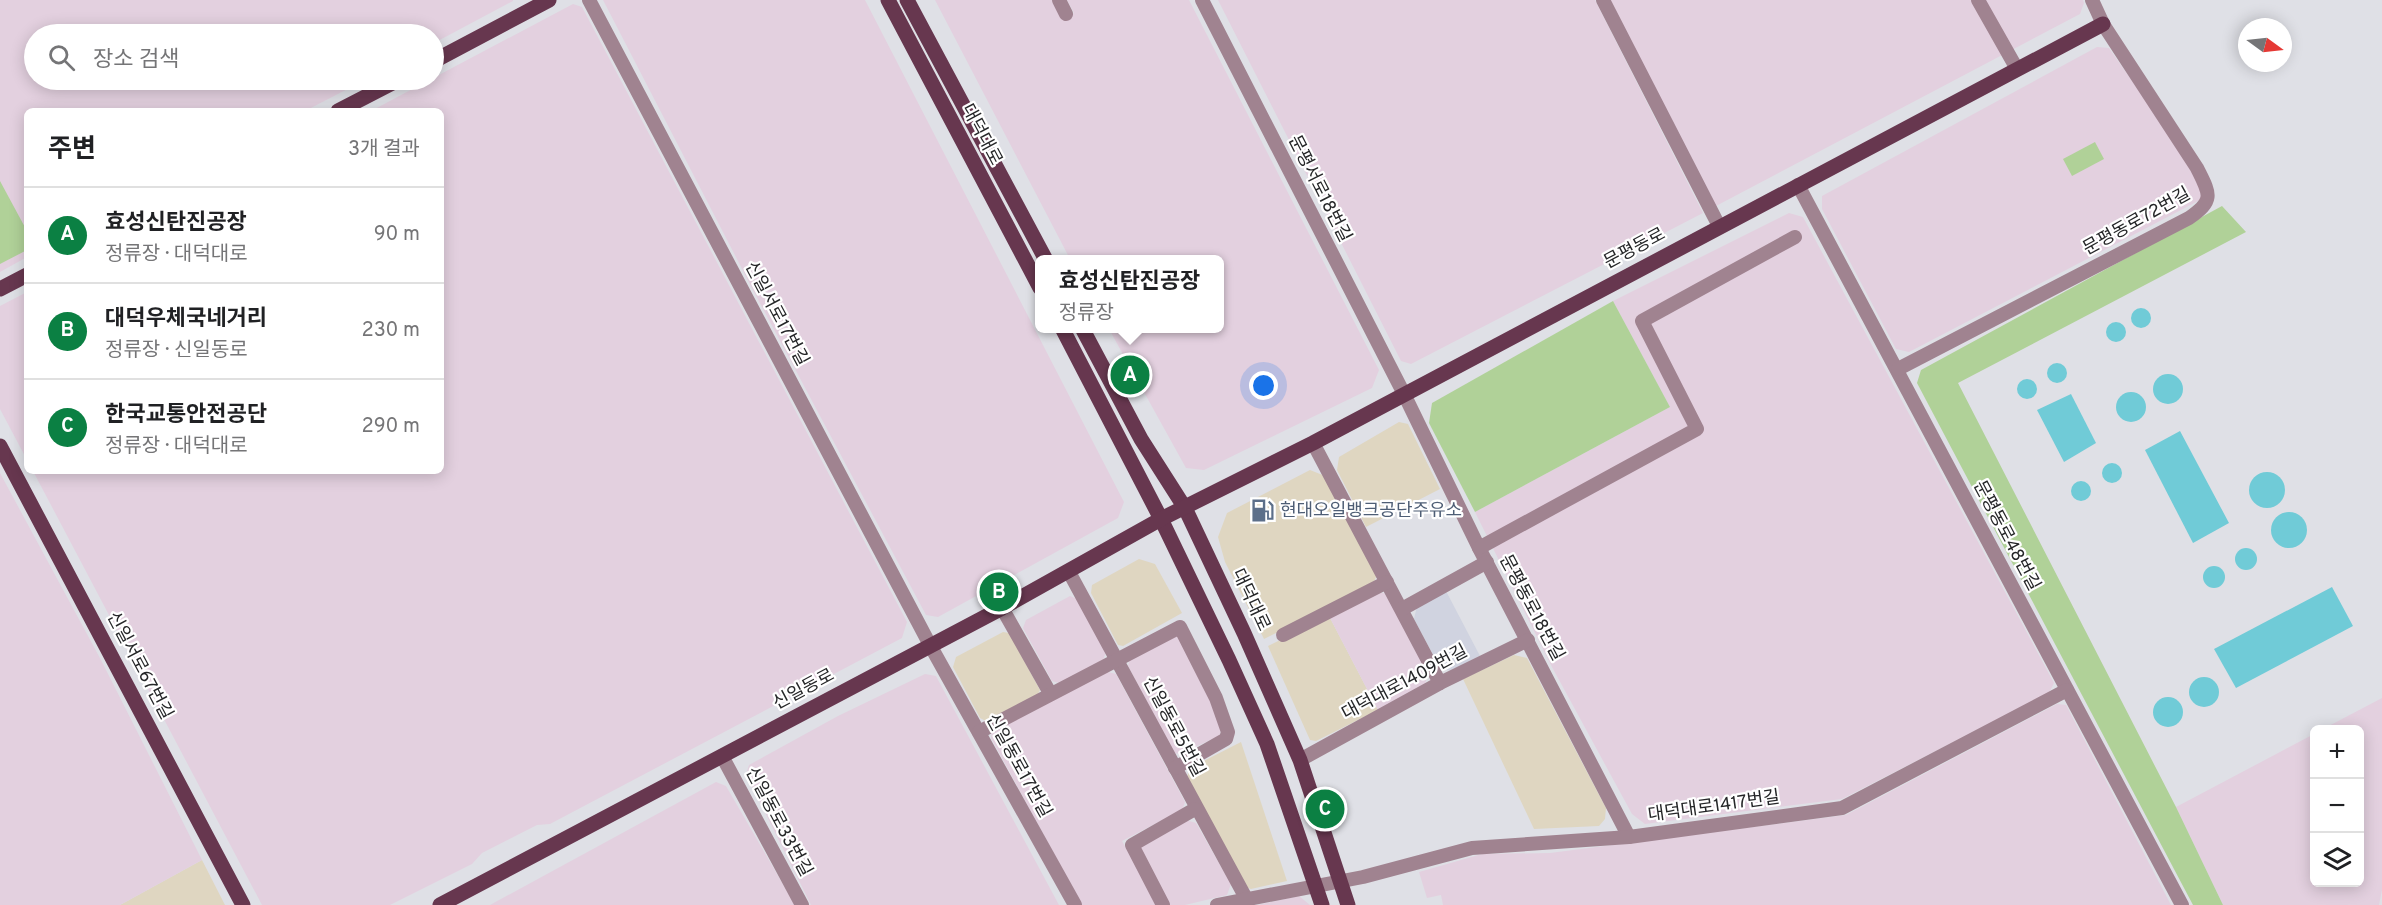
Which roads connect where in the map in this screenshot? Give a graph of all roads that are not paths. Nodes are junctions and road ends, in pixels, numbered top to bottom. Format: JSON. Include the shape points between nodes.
{"nodes":[{"id":1,"x":549,"y":0,"type":"edge"},
{"id":2,"x":589,"y":0,"type":"edge"},
{"id":3,"x":888,"y":0,"type":"edge"},
{"id":4,"x":907,"y":0,"type":"edge"},
{"id":5,"x":1059,"y":0,"type":"edge"},
{"id":6,"x":1202,"y":0,"type":"edge"},
{"id":7,"x":1603,"y":0,"type":"edge"},
{"id":8,"x":1978,"y":0,"type":"edge"},
{"id":9,"x":2092,"y":0,"type":"edge"},
{"id":10,"x":1066,"y":14,"type":"dead end"},
{"id":11,"x":2103,"y":24,"type":"junction"},
{"id":12,"x":444,"y":56,"type":"edge"},
{"id":13,"x":2017,"y":69,"type":"junction"},
{"id":14,"x":379,"y":90,"type":"edge"},
{"id":15,"x":344,"y":108,"type":"edge"},
{"id":16,"x":1798,"y":185,"type":"junction"},
{"id":17,"x":1719,"y":226,"type":"junction"},
{"id":18,"x":1795,"y":237,"type":"dead end"},
{"id":19,"x":1043,"y":255,"type":"edge"},
{"id":20,"x":24,"y":277,"type":"edge"},
{"id":21,"x":1035,"y":279,"type":"edge"},
{"id":22,"x":0,"y":289,"type":"edge"},
{"id":23,"x":1065,"y":333,"type":"edge"},
{"id":24,"x":1085,"y":333,"type":"edge"},
{"id":25,"x":1898,"y":369,"type":"junction"},
{"id":26,"x":1404,"y":394,"type":"junction"},
{"id":27,"x":1313,"y":443,"type":"junction"},
{"id":28,"x":0,"y":446,"type":"edge"},
{"id":29,"x":1185,"y":508,"type":"junction"},
{"id":30,"x":1161,"y":519,"type":"junction"},
{"id":31,"x":1479,"y":548,"type":"junction"},
{"id":32,"x":1486,"y":562,"type":"junction"},
{"id":33,"x":1069,"y":572,"type":"junction"},
{"id":34,"x":1387,"y":582,"type":"junction"},
{"id":35,"x":1002,"y":608,"type":"junction"},
{"id":36,"x":1402,"y":609,"type":"junction"},
{"id":37,"x":1283,"y":635,"type":"dead end"},
{"id":38,"x":1528,"y":640,"type":"junction"},
{"id":39,"x":930,"y":645,"type":"junction"},
{"id":40,"x":1117,"y":660,"type":"junction"},
{"id":41,"x":1440,"y":683,"type":"junction"},
{"id":42,"x":2067,"y":690,"type":"junction"},
{"id":43,"x":1050,"y":693,"type":"junction"},
{"id":44,"x":979,"y":732,"type":"junction"},
{"id":45,"x":722,"y":756,"type":"junction"},
{"id":46,"x":1300,"y":760,"type":"junction"},
{"id":47,"x":1175,"y":768,"type":"junction"},
{"id":48,"x":1195,"y":809,"type":"junction"},
{"id":49,"x":1629,"y":837,"type":"junction"},
{"id":50,"x":1340,"y":880,"type":"junction"},
{"id":51,"x":1315,"y":885,"type":"junction"},
{"id":52,"x":1247,"y":900,"type":"junction"},
{"id":53,"x":243,"y":905,"type":"edge"},
{"id":54,"x":440,"y":905,"type":"edge"},
{"id":55,"x":802,"y":905,"type":"edge"},
{"id":56,"x":1075,"y":905,"type":"edge"},
{"id":57,"x":1163,"y":905,"type":"edge"},
{"id":58,"x":1217,"y":905,"type":"edge"},
{"id":59,"x":1322,"y":905,"type":"edge"},
{"id":60,"x":1348,"y":905,"type":"edge"},
{"id":61,"x":2182,"y":905,"type":"edge"}],
"edges":[{"from":1,"to":12,"type":"main road"},
{"from":2,"to":39,"type":"street","name":"신일서로17번길"},
{"from":3,"to":21,"type":"main road","name":"대덕대로"},
{"from":4,"to":19,"type":"main road","name":"대덕대로"},
{"from":5,"to":10,"type":"street"},
{"from":6,"to":26,"type":"street","name":"문평서로18번길"},
{"from":7,"to":17,"type":"street"},
{"from":8,"to":13,"type":"street"},
{"from":9,"to":11,"type":"street","name":"문평동로72번길"},
{"from":11,"to":13,"type":"main road","name":"문평동로"},
{"from":11,"to":25,"type":"street","name":"문평동로72번길","via":[[2197,168],[2208,191],[2204,208]]},
{"from":13,"to":16,"type":"main road","name":"문평동로"},
{"from":14,"to":15,"type":"main road"},
{"from":16,"to":17,"type":"main road","name":"문평동로"},
{"from":16,"to":25,"type":"street","name":"문평동로48번길"},
{"from":17,"to":26,"type":"main road","name":"문평동로"},
{"from":18,"to":31,"type":"street","via":[[1642,321],[1697,429]]},
{"from":20,"to":22,"type":"main road"},
{"from":23,"to":30,"type":"main road"},
{"from":24,"to":29,"type":"main road","name":"대덕대로","via":[[1141,439]]},
{"from":25,"to":42,"type":"street","name":"문평동로48번길"},
{"from":26,"to":27,"type":"main road","name":"문평동로"},
{"from":26,"to":31,"type":"street","name":"문평동로18번길"},
{"from":27,"to":29,"type":"main road","name":"문평동로"},
{"from":27,"to":34,"type":"street"},
{"from":28,"to":53,"type":"main road","name":"신일서로67번길"},
{"from":29,"to":30,"type":"main road","name":"신일동로"},
{"from":29,"to":46,"type":"main road","name":"대덕대로"},
{"from":30,"to":33,"type":"main road","name":"신일동로"},
{"from":30,"to":51,"type":"main road","via":[[1267,744]]},
{"from":31,"to":32,"type":"street","name":"문평동로18번길"},
{"from":32,"to":36,"type":"street"},
{"from":32,"to":38,"type":"street","name":"문평동로18번길"},
{"from":33,"to":35,"type":"main road","name":"신일동로"},
{"from":33,"to":40,"type":"street","name":"신일동로5번길"},
{"from":34,"to":36,"type":"street"},
{"from":34,"to":37,"type":"street"},
{"from":35,"to":39,"type":"main road","name":"신일동로"},
{"from":35,"to":43,"type":"street"},
{"from":36,"to":41,"type":"street"},
{"from":38,"to":41,"type":"street","name":"대덕대로1409번길"},
{"from":38,"to":49,"type":"street","name":"문평동로18번길"},
{"from":39,"to":44,"type":"street","name":"신일동로17번길"},
{"from":39,"to":45,"type":"main road","name":"신일동로"},
{"from":40,"to":43,"type":"street"},
{"from":40,"to":47,"type":"street","name":"신일동로5번길"},
{"from":40,"to":47,"type":"street","via":[[1180,627],[1216,698],[1228,732],[1226,739]]},
{"from":41,"to":46,"type":"street","name":"대덕대로1409번길"},
{"from":42,"to":49,"type":"street","name":"대덕대로1417번길","via":[[1842,808]]},
{"from":42,"to":61,"type":"street","name":"문평동로48번길"},
{"from":43,"to":44,"type":"street"},
{"from":44,"to":56,"type":"street","name":"신일동로17번길"},
{"from":45,"to":54,"type":"main road","name":"신일동로"},
{"from":45,"to":55,"type":"street","name":"신일동로33번길"},
{"from":46,"to":50,"type":"main road","name":"대덕대로"},
{"from":47,"to":48,"type":"street","name":"신일동로5번길"},
{"from":48,"to":52,"type":"street","name":"신일동로5번길"},
{"from":48,"to":57,"type":"street","via":[[1132,845]]},
{"from":49,"to":50,"type":"street","name":"대덕대로1417번길","via":[[1472,848]]},
{"from":50,"to":51,"type":"street"},
{"from":50,"to":60,"type":"main road","name":"대덕대로"},
{"from":51,"to":52,"type":"street"},
{"from":51,"to":59,"type":"main road"},
{"from":52,"to":58,"type":"street"}]}
